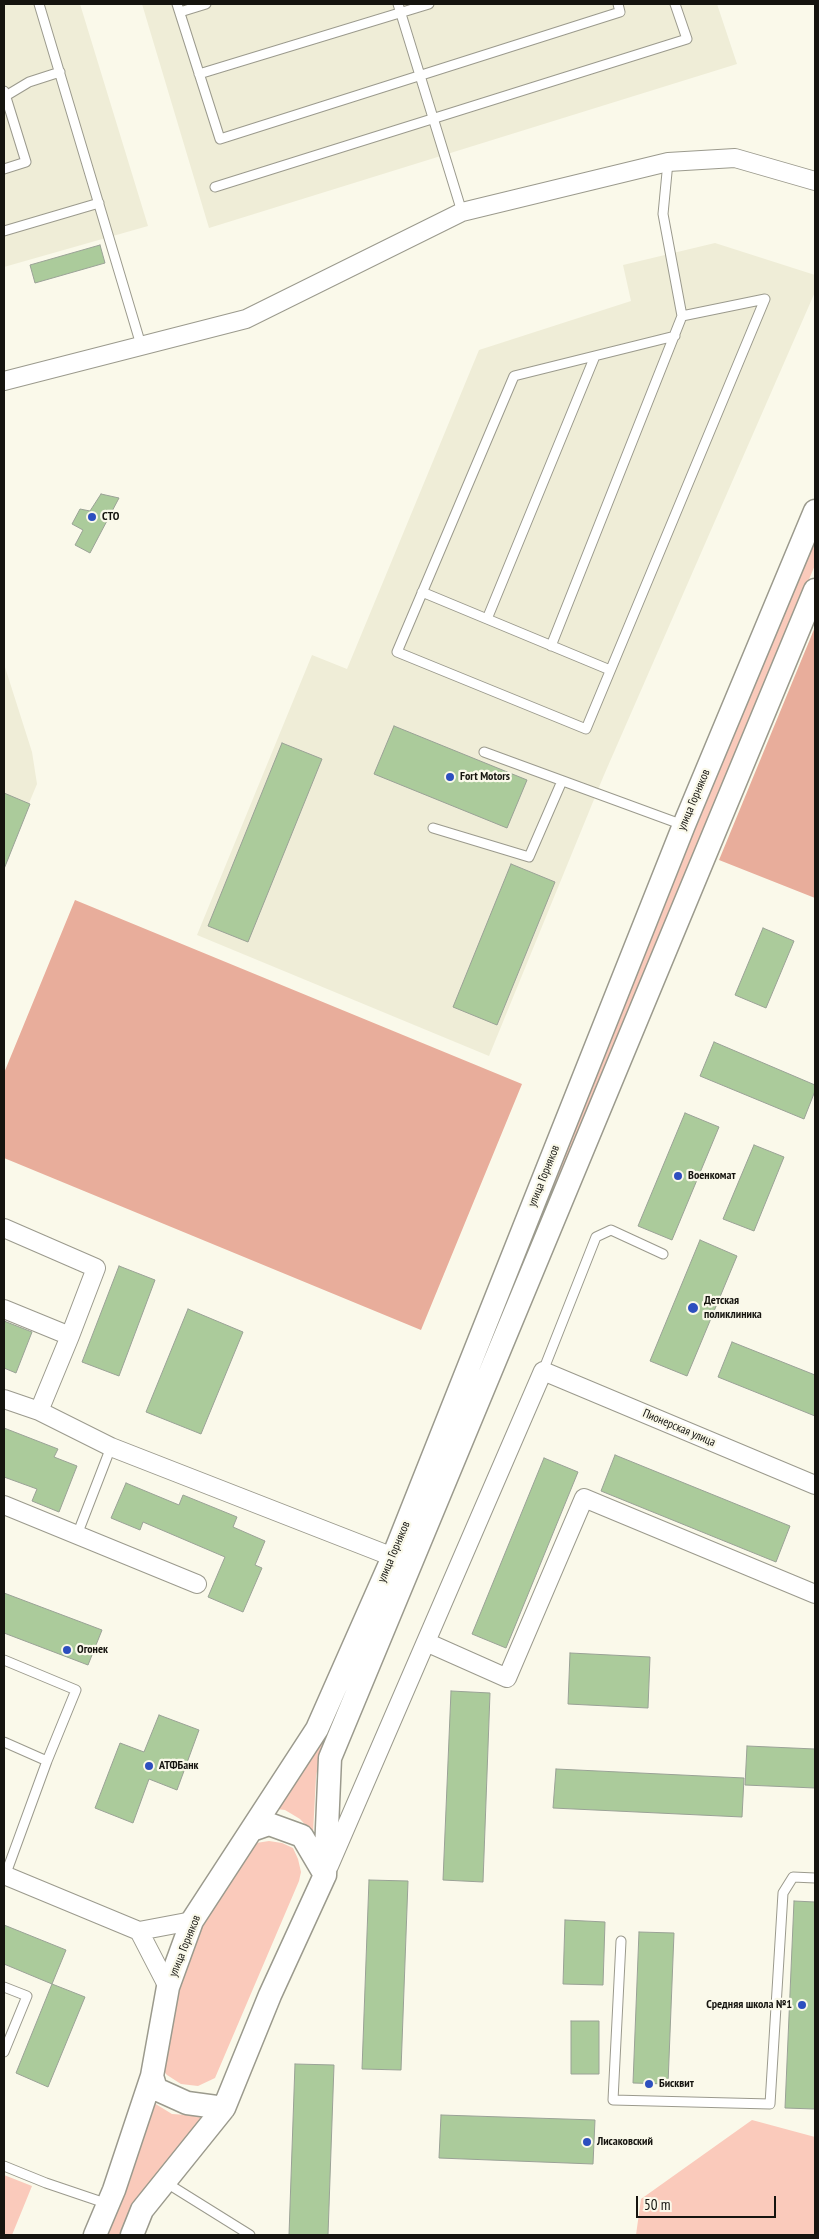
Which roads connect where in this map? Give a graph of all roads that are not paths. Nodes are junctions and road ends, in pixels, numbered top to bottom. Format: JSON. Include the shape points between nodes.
{"nodes":[{"id":1,"x":39,"y":4,"type":"edge"},
{"id":2,"x":206,"y":4,"type":"edge"},
{"id":3,"x":428,"y":4,"type":"edge"},
{"id":4,"x":618,"y":4,"type":"edge"},
{"id":5,"x":675,"y":4,"type":"edge"},
{"id":6,"x":178,"y":8,"type":"edge"},
{"id":7,"x":399,"y":8,"type":"edge"},
{"id":8,"x":60,"y":72,"type":"junction"},
{"id":9,"x":199,"y":74,"type":"junction"},
{"id":10,"x":420,"y":75,"type":"junction"},
{"id":11,"x":4,"y":94,"type":"edge"},
{"id":12,"x":433,"y":119,"type":"junction"},
{"id":13,"x":668,"y":162,"type":"junction"},
{"id":14,"x":4,"y":169,"type":"edge"},
{"id":15,"x":815,"y":181,"type":"edge"},
{"id":16,"x":215,"y":187,"type":"dead end"},
{"id":17,"x":99,"y":203,"type":"junction"},
{"id":18,"x":462,"y":212,"type":"junction"},
{"id":19,"x":4,"y":231,"type":"edge"},
{"id":20,"x":682,"y":316,"type":"junction"},
{"id":21,"x":674,"y":336,"type":"junction"},
{"id":22,"x":142,"y":345,"type":"junction"},
{"id":23,"x":595,"y":356,"type":"junction"},
{"id":24,"x":4,"y":381,"type":"edge"},
{"id":25,"x":815,"y":511,"type":"edge"},
{"id":26,"x":815,"y":590,"type":"edge"},
{"id":27,"x":422,"y":592,"type":"junction"},
{"id":28,"x":487,"y":619,"type":"junction"},
{"id":29,"x":551,"y":646,"type":"junction"},
{"id":30,"x":610,"y":670,"type":"junction"},
{"id":31,"x":484,"y":752,"type":"dead end"},
{"id":32,"x":562,"y":781,"type":"junction"},
{"id":33,"x":684,"y":825,"type":"junction"},
{"id":34,"x":433,"y":828,"type":"dead end"},
{"id":35,"x":4,"y":1228,"type":"edge"},
{"id":36,"x":663,"y":1254,"type":"dead end"},
{"id":37,"x":4,"y":1309,"type":"edge"},
{"id":38,"x":70,"y":1336,"type":"junction"},
{"id":39,"x":543,"y":1371,"type":"junction"},
{"id":40,"x":4,"y":1399,"type":"edge"},
{"id":41,"x":39,"y":1411,"type":"junction"},
{"id":42,"x":111,"y":1447,"type":"junction"},
{"id":43,"x":815,"y":1485,"type":"edge"},
{"id":44,"x":4,"y":1505,"type":"edge"},
{"id":45,"x":77,"y":1535,"type":"junction"},
{"id":46,"x":393,"y":1557,"type":"junction"},
{"id":47,"x":197,"y":1584,"type":"dead end"},
{"id":48,"x":815,"y":1594,"type":"edge"},
{"id":49,"x":426,"y":1642,"type":"junction"},
{"id":50,"x":4,"y":1660,"type":"edge"},
{"id":51,"x":4,"y":1742,"type":"edge"},
{"id":52,"x":47,"y":1760,"type":"junction"},
{"id":53,"x":252,"y":1830,"type":"junction"},
{"id":54,"x":4,"y":1875,"type":"edge"},
{"id":55,"x":325,"y":1875,"type":"junction"},
{"id":56,"x":815,"y":1878,"type":"edge"},
{"id":57,"x":192,"y":1921,"type":"junction"},
{"id":58,"x":140,"y":1931,"type":"junction"},
{"id":59,"x":621,"y":1941,"type":"dead end"},
{"id":60,"x":4,"y":1987,"type":"edge"},
{"id":61,"x":168,"y":1987,"type":"junction"},
{"id":62,"x":4,"y":2052,"type":"edge"},
{"id":63,"x":152,"y":2076,"type":"junction"},
{"id":64,"x":224,"y":2108,"type":"junction"},
{"id":65,"x":4,"y":2166,"type":"edge"},
{"id":66,"x":165,"y":2182,"type":"junction"},
{"id":67,"x":109,"y":2204,"type":"junction"},
{"id":68,"x":95,"y":2235,"type":"edge"},
{"id":69,"x":132,"y":2235,"type":"edge"},
{"id":70,"x":250,"y":2235,"type":"edge"}],
"edges":[{"from":1,"to":8,"type":"lane"},
{"from":2,"to":6,"type":"lane"},
{"from":3,"to":7,"type":"lane"},
{"from":4,"to":10,"type":"lane","via":[[620,12]]},
{"from":5,"to":12,"type":"lane","via":[[687,39]]},
{"from":6,"to":9,"type":"lane"},
{"from":7,"to":9,"type":"lane"},
{"from":7,"to":10,"type":"lane"},
{"from":8,"to":11,"type":"lane"},
{"from":8,"to":17,"type":"lane"},
{"from":9,"to":10,"type":"lane","via":[[220,139]]},
{"from":10,"to":12,"type":"lane"},
{"from":11,"to":14,"type":"lane","via":[[26,162]]},
{"from":12,"to":16,"type":"lane"},
{"from":12,"to":18,"type":"lane"},
{"from":13,"to":15,"type":"street","via":[[735,158]]},
{"from":13,"to":18,"type":"street"},
{"from":13,"to":20,"type":"lane","via":[[663,214]]},
{"from":17,"to":19,"type":"lane"},
{"from":17,"to":22,"type":"lane"},
{"from":18,"to":22,"type":"street","via":[[246,319]]},
{"from":20,"to":21,"type":"lane"},
{"from":20,"to":30,"type":"lane","via":[[765,299]]},
{"from":21,"to":23,"type":"lane"},
{"from":21,"to":29,"type":"lane"},
{"from":22,"to":24,"type":"street"},
{"from":23,"to":27,"type":"lane","via":[[514,376]]},
{"from":23,"to":28,"type":"lane"},
{"from":25,"to":33,"type":"street","name":"улица Горняков"},
{"from":26,"to":55,"type":"street","name":"улица Горняков","via":[[330,1758]]},
{"from":27,"to":28,"type":"lane"},
{"from":27,"to":30,"type":"lane","via":[[397,652],[586,729]]},
{"from":28,"to":29,"type":"lane"},
{"from":29,"to":30,"type":"lane"},
{"from":31,"to":32,"type":"lane"},
{"from":32,"to":33,"type":"lane"},
{"from":32,"to":34,"type":"lane","via":[[528,857]]},
{"from":33,"to":46,"type":"street","name":"улица Горняков"},
{"from":35,"to":38,"type":"street","via":[[96,1268]]},
{"from":36,"to":39,"type":"lane","via":[[610,1230],[596,1237]]},
{"from":37,"to":38,"type":"street"},
{"from":38,"to":41,"type":"street"},
{"from":39,"to":43,"type":"street","name":"Пионерская улица"},
{"from":39,"to":49,"type":"street","name":"улица Горняков"},
{"from":40,"to":41,"type":"street"},
{"from":41,"to":42,"type":"street"},
{"from":42,"to":45,"type":"lane"},
{"from":42,"to":46,"type":"street"},
{"from":44,"to":45,"type":"street"},
{"from":45,"to":47,"type":"street"},
{"from":46,"to":53,"type":"street","name":"улица Горняков","via":[[317,1729]]},
{"from":48,"to":49,"type":"street","via":[[584,1498],[507,1678]]},
{"from":49,"to":55,"type":"street","name":"улица Горняков"},
{"from":50,"to":52,"type":"lane","via":[[76,1690]]},
{"from":51,"to":52,"type":"lane"},
{"from":52,"to":54,"type":"lane"},
{"from":53,"to":55,"type":"street","via":[[269,1824],[302,1836]]},
{"from":53,"to":57,"type":"street","name":"улица Горняков"},
{"from":54,"to":58,"type":"street"},
{"from":55,"to":64,"type":"street","name":"улица Горняков","via":[[270,1995]]},
{"from":56,"to":59,"type":"lane","via":[[793,1878],[783,1893],[770,2104],[613,2100]]},
{"from":57,"to":58,"type":"street"},
{"from":57,"to":61,"type":"street","name":"улица Горняков"},
{"from":58,"to":61,"type":"street"},
{"from":60,"to":62,"type":"lane","via":[[27,1996]]},
{"from":61,"to":63,"type":"street","name":"улица Горняков"},
{"from":63,"to":64,"type":"street","via":[[156,2089],[187,2103]]},
{"from":63,"to":67,"type":"street","name":"улица Горняков"},
{"from":64,"to":66,"type":"street","name":"улица Горняков"},
{"from":65,"to":67,"type":"lane"},
{"from":66,"to":69,"type":"street","name":"улица Горняков","via":[[142,2210]]},
{"from":66,"to":70,"type":"lane"},
{"from":67,"to":68,"type":"street","name":"улица Горняков"}]}
